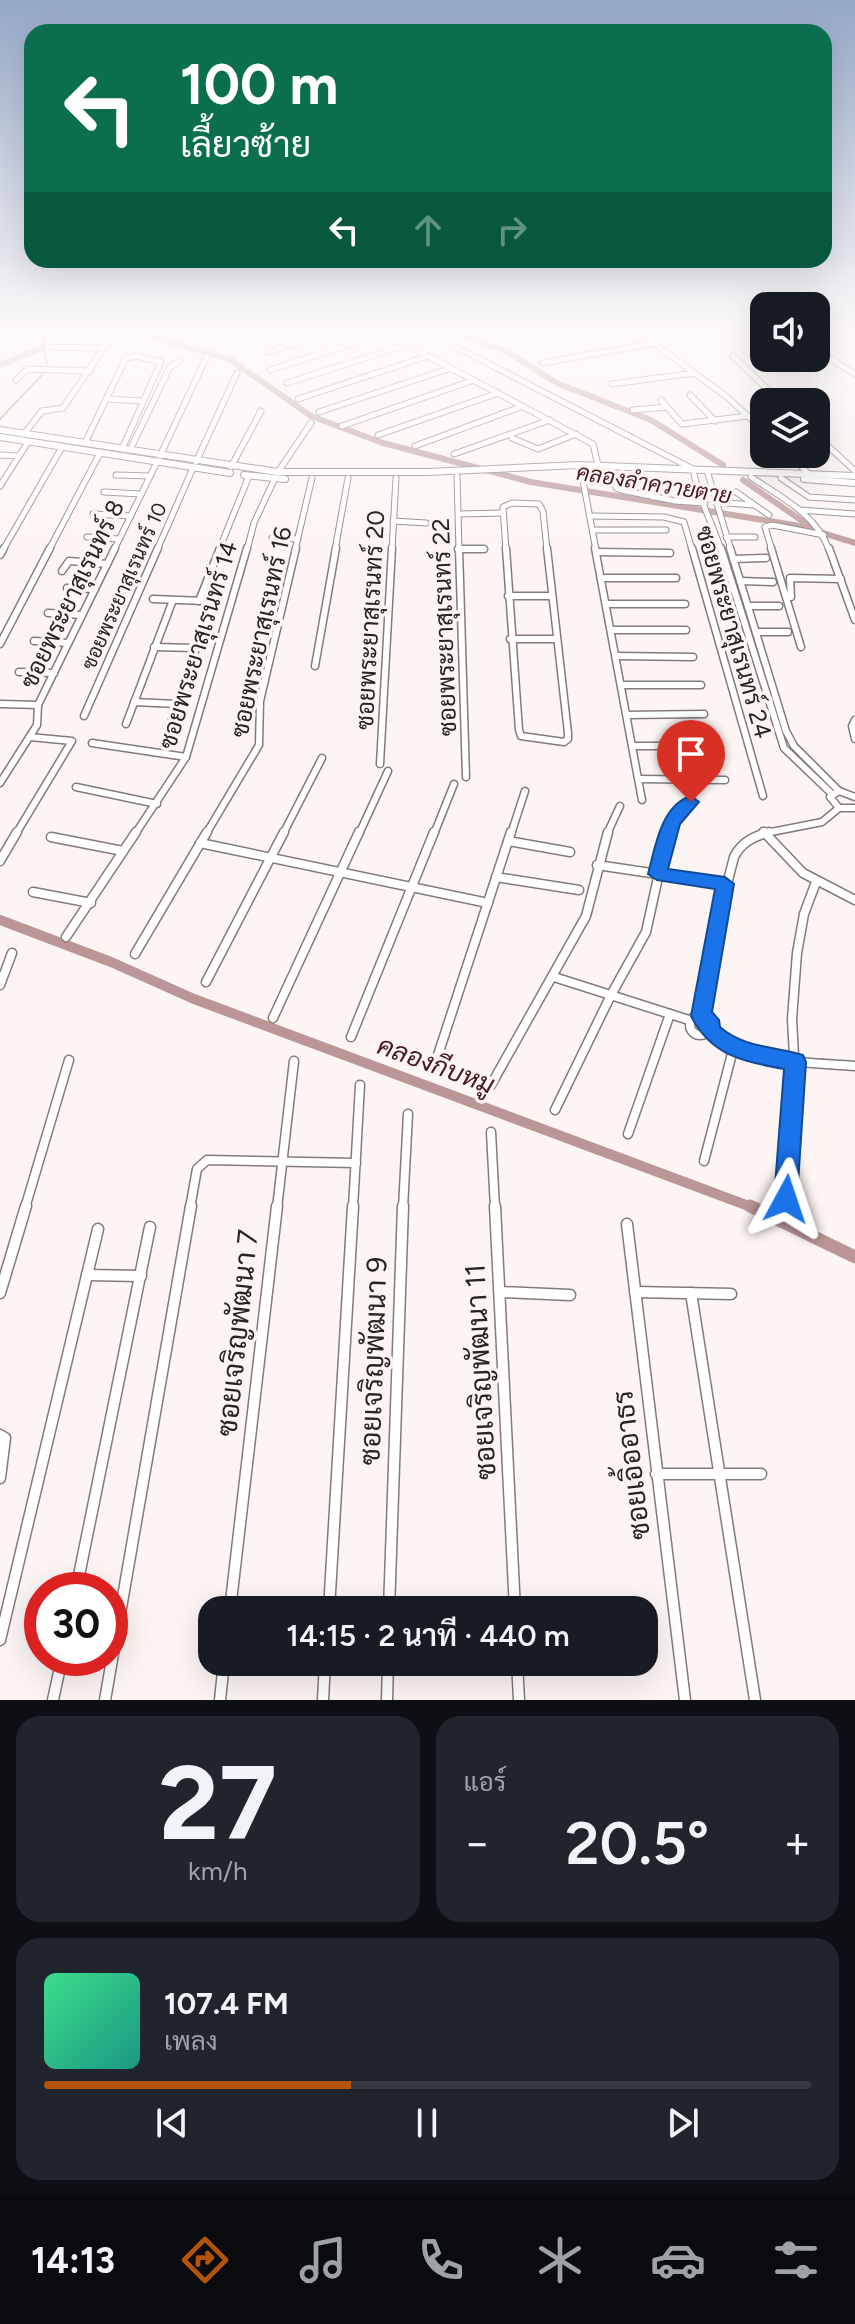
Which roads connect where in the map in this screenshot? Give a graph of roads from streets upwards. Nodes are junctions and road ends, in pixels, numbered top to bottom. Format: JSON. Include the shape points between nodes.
{"nodes":[{"id":1,"x":41,"y":412,"type":"edge"},
{"id":2,"x":100,"y":412,"type":"edge"},
{"id":3,"x":139,"y":412,"type":"edge"},
{"id":4,"x":146,"y":412,"type":"edge"},
{"id":5,"x":181,"y":412,"type":"edge"},
{"id":6,"x":219,"y":412,"type":"edge"},
{"id":7,"x":260,"y":412,"type":"edge"},
{"id":8,"x":381,"y":412,"type":"edge"},
{"id":9,"x":443,"y":412,"type":"edge"},
{"id":10,"x":506,"y":412,"type":"edge"},
{"id":11,"x":535,"y":412,"type":"edge"},
{"id":12,"x":586,"y":412,"type":"edge"},
{"id":13,"x":671,"y":412,"type":"edge"},
{"id":14,"x":707,"y":412,"type":"edge"},
{"id":15,"x":743,"y":412,"type":"edge"},
{"id":16,"x":748,"y":416,"type":"joint"},
{"id":17,"x":550,"y":420,"type":"junction"},
{"id":18,"x":715,"y":421,"type":"junction"},
{"id":19,"x":311,"y":423,"type":"dead end"},
{"id":20,"x":342,"y":426,"type":"dead end"},
{"id":21,"x":0,"y":430,"type":"edge"},
{"id":22,"x":24,"y":434,"type":"junction"},
{"id":23,"x":576,"y":434,"type":"junction"},
{"id":24,"x":378,"y":435,"type":"dead end"},
{"id":25,"x":0,"y":437,"type":"edge"},
{"id":26,"x":512,"y":438,"type":"dead end"},
{"id":27,"x":28,"y":442,"type":"junction"},
{"id":28,"x":85,"y":443,"type":"junction"},
{"id":29,"x":415,"y":446,"type":"dead end"},
{"id":30,"x":62,"y":447,"type":"junction"},
{"id":31,"x":830,"y":449,"type":"edge"},
{"id":32,"x":126,"y":450,"type":"junction"},
{"id":33,"x":100,"y":453,"type":"junction"},
{"id":34,"x":454,"y":454,"type":"dead end"},
{"id":35,"x":0,"y":455,"type":"edge"},
{"id":36,"x":19,"y":456,"type":"junction"},
{"id":37,"x":159,"y":459,"type":"junction"},
{"id":38,"x":195,"y":465,"type":"junction"},
{"id":39,"x":598,"y":465,"type":"junction"},
{"id":40,"x":231,"y":467,"type":"junction"},
{"id":41,"x":803,"y":468,"type":"edge"},
{"id":42,"x":508,"y":469,"type":"junction"},
{"id":43,"x":581,"y":470,"type":"junction"},
{"id":44,"x":693,"y":471,"type":"junction"},
{"id":45,"x":459,"y":474,"type":"junction"},
{"id":46,"x":708,"y":474,"type":"junction"},
{"id":47,"x":809,"y":474,"type":"junction"},
{"id":48,"x":855,"y":474,"type":"edge"},
{"id":49,"x":116,"y":475,"type":"dead end"},
{"id":50,"x":276,"y":475,"type":"junction"},
{"id":51,"x":150,"y":476,"type":"junction"},
{"id":52,"x":249,"y":476,"type":"junction"},
{"id":53,"x":751,"y":477,"type":"junction"},
{"id":54,"x":312,"y":478,"type":"junction"},
{"id":55,"x":348,"y":478,"type":"junction"},
{"id":56,"x":396,"y":478,"type":"junction"},
{"id":57,"x":615,"y":478,"type":"dead end"},
{"id":58,"x":781,"y":478,"type":"junction"},
{"id":59,"x":790,"y":479,"type":"junction"},
{"id":60,"x":653,"y":482,"type":"dead end"},
{"id":61,"x":697,"y":483,"type":"junction"},
{"id":62,"x":855,"y":483,"type":"edge"},
{"id":63,"x":709,"y":484,"type":"junction"},
{"id":64,"x":0,"y":486,"type":"edge"},
{"id":65,"x":104,"y":492,"type":"dead end"},
{"id":66,"x":736,"y":492,"type":"dead end"},
{"id":67,"x":141,"y":494,"type":"junction"},
{"id":68,"x":653,"y":497,"type":"junction"},
{"id":69,"x":855,"y":499,"type":"edge"},
{"id":70,"x":715,"y":502,"type":"junction"},
{"id":71,"x":755,"y":505,"type":"junction"},
{"id":72,"x":707,"y":506,"type":"junction"},
{"id":73,"x":800,"y":510,"type":"junction"},
{"id":74,"x":503,"y":513,"type":"junction"},
{"id":75,"x":93,"y":514,"type":"dead end"},
{"id":76,"x":459,"y":514,"type":"junction"},
{"id":77,"x":855,"y":514,"type":"edge"},
{"id":78,"x":769,"y":515,"type":"dead end"},
{"id":79,"x":131,"y":516,"type":"junction"},
{"id":80,"x":591,"y":516,"type":"junction"},
{"id":81,"x":393,"y":521,"type":"junction"},
{"id":82,"x":426,"y":523,"type":"dead end"},
{"id":83,"x":593,"y":530,"type":"junction"},
{"id":84,"x":666,"y":530,"type":"dead end"},
{"id":85,"x":822,"y":532,"type":"junction"},
{"id":86,"x":87,"y":537,"type":"dead end"},
{"id":87,"x":726,"y":537,"type":"junction"},
{"id":88,"x":755,"y":537,"type":"dead end"},
{"id":89,"x":272,"y":538,"type":"dead end"},
{"id":90,"x":119,"y":539,"type":"junction"},
{"id":91,"x":298,"y":539,"type":"junction"},
{"id":92,"x":458,"y":549,"type":"junction"},
{"id":93,"x":484,"y":549,"type":"dead end"},
{"id":94,"x":597,"y":552,"type":"junction"},
{"id":95,"x":722,"y":552,"type":"junction"},
{"id":96,"x":670,"y":553,"type":"dead end"},
{"id":97,"x":0,"y":555,"type":"edge"},
{"id":98,"x":732,"y":555,"type":"junction"},
{"id":99,"x":766,"y":558,"type":"dead end"},
{"id":100,"x":107,"y":564,"type":"junction"},
{"id":101,"x":62,"y":571,"type":"dead end"},
{"id":102,"x":602,"y":578,"type":"junction"},
{"id":103,"x":676,"y":578,"type":"dead end"},
{"id":104,"x":841,"y":579,"type":"junction"},
{"id":105,"x":740,"y":581,"type":"junction"},
{"id":106,"x":773,"y":582,"type":"dead end"},
{"id":107,"x":67,"y":588,"type":"dead end"},
{"id":108,"x":95,"y":589,"type":"junction"},
{"id":109,"x":508,"y":596,"type":"junction"},
{"id":110,"x":551,"y":596,"type":"junction"},
{"id":111,"x":791,"y":597,"type":"dead end"},
{"id":112,"x":153,"y":599,"type":"dead end"},
{"id":113,"x":173,"y":600,"type":"junction"},
{"id":114,"x":199,"y":601,"type":"junction"},
{"id":115,"x":607,"y":604,"type":"junction"},
{"id":116,"x":685,"y":604,"type":"dead end"},
{"id":117,"x":748,"y":606,"type":"junction"},
{"id":118,"x":779,"y":606,"type":"dead end"},
{"id":119,"x":48,"y":613,"type":"dead end"},
{"id":120,"x":82,"y":615,"type":"junction"},
{"id":121,"x":855,"y":619,"type":"edge"},
{"id":122,"x":612,"y":630,"type":"junction"},
{"id":123,"x":686,"y":630,"type":"dead end"},
{"id":124,"x":756,"y":632,"type":"junction"},
{"id":125,"x":788,"y":632,"type":"dead end"},
{"id":126,"x":510,"y":639,"type":"junction"},
{"id":127,"x":555,"y":639,"type":"junction"},
{"id":128,"x":34,"y":641,"type":"dead end"},
{"id":129,"x":68,"y":643,"type":"junction"},
{"id":130,"x":0,"y":644,"type":"edge"},
{"id":131,"x":751,"y":644,"type":"junction"},
{"id":132,"x":760,"y":644,"type":"junction"},
{"id":133,"x":154,"y":647,"type":"junction"},
{"id":134,"x":801,"y":647,"type":"dead end"},
{"id":135,"x":195,"y":648,"type":"junction"},
{"id":136,"x":617,"y":656,"type":"junction"},
{"id":137,"x":693,"y":657,"type":"dead end"},
{"id":138,"x":315,"y":666,"type":"dead end"},
{"id":139,"x":19,"y":672,"type":"dead end"},
{"id":140,"x":54,"y":673,"type":"junction"},
{"id":141,"x":622,"y":685,"type":"junction"},
{"id":142,"x":701,"y":685,"type":"dead end"},
{"id":143,"x":134,"y":702,"type":"junction"},
{"id":144,"x":1,"y":704,"type":"edge"},
{"id":145,"x":177,"y":704,"type":"junction"},
{"id":146,"x":38,"y":705,"type":"junction"},
{"id":147,"x":704,"y":714,"type":"dead end"},
{"id":148,"x":627,"y":715,"type":"junction"},
{"id":149,"x":84,"y":716,"type":"dead end"},
{"id":150,"x":855,"y":720,"type":"edge"},
{"id":151,"x":126,"y":724,"type":"dead end"},
{"id":152,"x":170,"y":726,"type":"dead end"},
{"id":153,"x":30,"y":737,"type":"junction"},
{"id":154,"x":855,"y":739,"type":"edge"},
{"id":155,"x":92,"y":743,"type":"dead end"},
{"id":156,"x":633,"y":746,"type":"junction"},
{"id":157,"x":714,"y":746,"type":"dead end"},
{"id":158,"x":186,"y":757,"type":"junction"},
{"id":159,"x":322,"y":758,"type":"dead end"},
{"id":160,"x":380,"y":764,"type":"dead end"},
{"id":161,"x":388,"y":771,"type":"dead end"},
{"id":162,"x":466,"y":777,"type":"dead end"},
{"id":163,"x":639,"y":779,"type":"junction"},
{"id":164,"x":725,"y":780,"type":"dead end"},
{"id":165,"x":0,"y":783,"type":"edge"},
{"id":166,"x":454,"y":784,"type":"dead end"},
{"id":167,"x":76,"y":787,"type":"dead end"},
{"id":168,"x":525,"y":791,"type":"dead end"},
{"id":169,"x":836,"y":792,"type":"junction"},
{"id":170,"x":763,"y":796,"type":"dead end"},
{"id":171,"x":855,"y":797,"type":"edge"},
{"id":172,"x":642,"y":800,"type":"dead end"},
{"id":173,"x":691,"y":802,"type":"dead end"},
{"id":174,"x":157,"y":804,"type":"junction"},
{"id":175,"x":620,"y":806,"type":"dead end"},
{"id":176,"x":839,"y":808,"type":"junction"},
{"id":177,"x":855,"y":808,"type":"edge"},
{"id":178,"x":763,"y":831,"type":"junction"},
{"id":179,"x":51,"y":837,"type":"dead end"},
{"id":180,"x":508,"y":841,"type":"junction"},
{"id":181,"x":200,"y":843,"type":"junction"},
{"id":182,"x":4,"y":848,"type":"edge"},
{"id":183,"x":123,"y":851,"type":"junction"},
{"id":184,"x":570,"y":852,"type":"dead end"},
{"id":185,"x":271,"y":858,"type":"junction"},
{"id":186,"x":0,"y":861,"type":"edge"},
{"id":187,"x":597,"y":865,"type":"junction"},
{"id":188,"x":340,"y":873,"type":"junction"},
{"id":189,"x":657,"y":874,"type":"junction"},
{"id":190,"x":496,"y":877,"type":"junction"},
{"id":191,"x":816,"y":882,"type":"junction"},
{"id":192,"x":725,"y":884,"type":"junction"},
{"id":193,"x":414,"y":888,"type":"junction"},
{"id":194,"x":579,"y":890,"type":"dead end"},
{"id":195,"x":33,"y":892,"type":"dead end"},
{"id":196,"x":855,"y":900,"type":"edge"},
{"id":197,"x":91,"y":903,"type":"junction"},
{"id":198,"x":488,"y":903,"type":"junction"},
{"id":199,"x":66,"y":937,"type":"dead end"},
{"id":200,"x":12,"y":953,"type":"dead end"},
{"id":201,"x":135,"y":954,"type":"dead end"},
{"id":202,"x":554,"y":977,"type":"junction"},
{"id":203,"x":206,"y":982,"type":"dead end"},
{"id":204,"x":0,"y":985,"type":"edge"},
{"id":205,"x":611,"y":995,"type":"junction"},
{"id":206,"x":670,"y":1014,"type":"junction"},
{"id":207,"x":701,"y":1016,"type":"junction"},
{"id":208,"x":273,"y":1018,"type":"dead end"},
{"id":209,"x":689,"y":1020,"type":"junction"},
{"id":210,"x":710,"y":1031,"type":"junction"},
{"id":211,"x":351,"y":1037,"type":"dead end"},
{"id":212,"x":734,"y":1046,"type":"junction"},
{"id":213,"x":69,"y":1060,"type":"dead end"},
{"id":214,"x":294,"y":1061,"type":"dead end"},
{"id":215,"x":795,"y":1062,"type":"junction"},
{"id":216,"x":855,"y":1066,"type":"edge"},
{"id":217,"x":433,"y":1070,"type":"dead end"},
{"id":218,"x":360,"y":1085,"type":"dead end"},
{"id":219,"x":491,"y":1085,"type":"dead end"},
{"id":220,"x":555,"y":1110,"type":"dead end"},
{"id":221,"x":408,"y":1114,"type":"dead end"},
{"id":222,"x":491,"y":1132,"type":"dead end"},
{"id":223,"x":628,"y":1134,"type":"dead end"},
{"id":224,"x":280,"y":1161,"type":"junction"},
{"id":225,"x":704,"y":1161,"type":"dead end"},
{"id":226,"x":356,"y":1163,"type":"junction"},
{"id":227,"x":786,"y":1199,"type":"dead end"},
{"id":228,"x":627,"y":1224,"type":"dead end"},
{"id":229,"x":150,"y":1227,"type":"dead end"},
{"id":230,"x":98,"y":1229,"type":"dead end"},
{"id":231,"x":87,"y":1275,"type":"junction"},
{"id":232,"x":141,"y":1276,"type":"junction"},
{"id":233,"x":501,"y":1292,"type":"junction"},
{"id":234,"x":635,"y":1292,"type":"junction"},
{"id":235,"x":0,"y":1293,"type":"edge"},
{"id":236,"x":691,"y":1293,"type":"junction"},
{"id":237,"x":731,"y":1294,"type":"dead end"},
{"id":238,"x":570,"y":1295,"type":"dead end"},
{"id":239,"x":0,"y":1435,"type":"edge"},
{"id":240,"x":656,"y":1474,"type":"junction"},
{"id":241,"x":718,"y":1474,"type":"junction"},
{"id":242,"x":761,"y":1474,"type":"dead end"},
{"id":243,"x":0,"y":1478,"type":"edge"},
{"id":244,"x":80,"y":1572,"type":"edge"},
{"id":245,"x":232,"y":1596,"type":"edge"},
{"id":246,"x":330,"y":1596,"type":"edge"},
{"id":247,"x":389,"y":1596,"type":"edge"},
{"id":248,"x":514,"y":1596,"type":"edge"},
{"id":249,"x":0,"y":1640,"type":"edge"},
{"id":250,"x":58,"y":1676,"type":"edge"},
{"id":251,"x":223,"y":1676,"type":"edge"},
{"id":252,"x":324,"y":1676,"type":"edge"},
{"id":253,"x":388,"y":1676,"type":"edge"},
{"id":254,"x":518,"y":1676,"type":"edge"},
{"id":255,"x":53,"y":1700,"type":"edge"},
{"id":256,"x":105,"y":1700,"type":"edge"},
{"id":257,"x":220,"y":1700,"type":"edge"},
{"id":258,"x":323,"y":1700,"type":"edge"},
{"id":259,"x":387,"y":1700,"type":"edge"},
{"id":260,"x":519,"y":1700,"type":"edge"},
{"id":261,"x":685,"y":1700,"type":"edge"},
{"id":262,"x":755,"y":1700,"type":"edge"}],
"edges":[{"from":1,"to":22,"type":"street"},
{"from":2,"to":28,"type":"street"},
{"from":3,"to":32,"type":"street"},
{"from":4,"to":32,"type":"street"},
{"from":5,"to":37,"type":"street","name":"ซอยพระยาสุเรนทร์ 8"},
{"from":6,"to":38,"type":"street","name":"ซอยพระยาสุเรนทร์ 10"},
{"from":7,"to":40,"type":"street"},
{"from":8,"to":20,"type":"street"},
{"from":9,"to":24,"type":"street"},
{"from":10,"to":29,"type":"street"},
{"from":11,"to":17,"type":"street"},
{"from":12,"to":44,"type":"street"},
{"from":13,"to":18,"type":"street","via":[[682,424]]},
{"from":14,"to":18,"type":"street"},
{"from":15,"to":16,"type":"street"},
{"from":16,"to":18,"type":"street"},
{"from":17,"to":23,"type":"street"},
{"from":17,"to":34,"type":"street"},
{"from":19,"to":50,"type":"street","name":"ซอยพระยาสุเรนทร์ 14"},
{"from":21,"to":22,"type":"street"},
{"from":22,"to":28,"type":"street"},
{"from":23,"to":26,"type":"street","via":[[538,449]]},
{"from":23,"to":39,"type":"street","via":[[593,444]]},
{"from":25,"to":27,"type":"street"},
{"from":27,"to":30,"type":"street"},
{"from":27,"to":36,"type":"street"},
{"from":28,"to":32,"type":"street"},
{"from":30,"to":33,"type":"street"},
{"from":30,"to":97,"type":"street"},
{"from":31,"to":48,"type":"street"},
{"from":32,"to":37,"type":"street"},
{"from":33,"to":37,"type":"street"},
{"from":33,"to":130,"type":"street"},
{"from":35,"to":36,"type":"street"},
{"from":36,"to":64,"type":"street"},
{"from":37,"to":38,"type":"street"},
{"from":37,"to":51,"type":"street","name":"ซอยพระยาสุเรนทร์ 8"},
{"from":38,"to":40,"type":"street"},
{"from":38,"to":52,"type":"street"},
{"from":38,"to":149,"type":"street","name":"ซอยพระยาสุเรนทร์ 10"},
{"from":39,"to":42,"type":"street"},
{"from":39,"to":44,"type":"street"},
{"from":40,"to":50,"type":"street"},
{"from":41,"to":47,"type":"street"},
{"from":42,"to":43,"type":"street"},
{"from":42,"to":45,"type":"street"},
{"from":43,"to":44,"type":"street"},
{"from":43,"to":80,"type":"street"},
{"from":44,"to":46,"type":"street"},
{"from":44,"to":47,"type":"street"},
{"from":44,"to":61,"type":"street"},
{"from":45,"to":50,"type":"street"},
{"from":45,"to":56,"type":"street"},
{"from":45,"to":76,"type":"street","name":"ซอยพระยาสุเรนทร์ 22"},
{"from":46,"to":53,"type":"street"},
{"from":46,"to":63,"type":"street"},
{"from":47,"to":48,"type":"street"},
{"from":49,"to":51,"type":"street"},
{"from":50,"to":52,"type":"street"},
{"from":50,"to":54,"type":"street"},
{"from":50,"to":158,"type":"street","name":"ซอยพระยาสุเรนทร์ 14","via":[[254,523]]},
{"from":51,"to":67,"type":"street","name":"ซอยพระยาสุเรนทร์ 8"},
{"from":52,"to":114,"type":"street"},
{"from":53,"to":58,"type":"street"},
{"from":53,"to":73,"type":"street"},
{"from":54,"to":55,"type":"street"},
{"from":54,"to":91,"type":"street","name":"ซอยพระยาสุเรนทร์ 16"},
{"from":55,"to":56,"type":"street"},
{"from":55,"to":138,"type":"street"},
{"from":56,"to":81,"type":"street","name":"ซอยพระยาสุเรนทร์ 20"},
{"from":57,"to":68,"type":"street","via":[[618,489]]},
{"from":58,"to":59,"type":"street"},
{"from":58,"to":69,"type":"street","via":[[809,497]]},
{"from":59,"to":62,"type":"street"},
{"from":59,"to":69,"type":"street","via":[[807,493]]},
{"from":60,"to":68,"type":"street"},
{"from":61,"to":63,"type":"street"},
{"from":61,"to":72,"type":"street"},
{"from":63,"to":70,"type":"street"},
{"from":65,"to":67,"type":"street"},
{"from":66,"to":71,"type":"street"},
{"from":67,"to":79,"type":"street","name":"ซอยพระยาสุเรนทร์ 8"},
{"from":68,"to":72,"type":"street"},
{"from":70,"to":71,"type":"street"},
{"from":70,"to":87,"type":"street"},
{"from":71,"to":78,"type":"street"},
{"from":72,"to":95,"type":"street"},
{"from":73,"to":77,"type":"street"},
{"from":73,"to":85,"type":"street"},
{"from":74,"to":76,"type":"street"},
{"from":74,"to":109,"type":"street"},
{"from":74,"to":110,"type":"street","via":[[503,507],[512,503],[542,507]]},
{"from":75,"to":79,"type":"street"},
{"from":76,"to":92,"type":"street","name":"ซอยพระยาสุเรนทร์ 22"},
{"from":79,"to":90,"type":"street","name":"ซอยพระยาสุเรนทร์ 8"},
{"from":80,"to":83,"type":"street"},
{"from":80,"to":170,"type":"street","name":"ซอยพระยาสุเรนทร์ 24","via":[[684,522]]},
{"from":81,"to":82,"type":"street"},
{"from":81,"to":160,"type":"street","name":"ซอยพระยาสุเรนทร์ 20"},
{"from":83,"to":84,"type":"street"},
{"from":83,"to":94,"type":"street"},
{"from":85,"to":104,"type":"street"},
{"from":85,"to":134,"type":"street","via":[[765,527]]},
{"from":86,"to":90,"type":"street"},
{"from":87,"to":88,"type":"street"},
{"from":87,"to":98,"type":"street"},
{"from":89,"to":91,"type":"street"},
{"from":90,"to":100,"type":"street","name":"ซอยพระยาสุเรนทร์ 8"},
{"from":91,"to":181,"type":"street","name":"ซอยพระยาสุเรนทร์ 16","via":[[260,701],[259,745]]},
{"from":92,"to":93,"type":"street"},
{"from":92,"to":162,"type":"street","name":"ซอยพระยาสุเรนทร์ 22"},
{"from":94,"to":96,"type":"street"},
{"from":94,"to":102,"type":"street"},
{"from":95,"to":98,"type":"street"},
{"from":95,"to":131,"type":"street"},
{"from":98,"to":99,"type":"street"},
{"from":98,"to":105,"type":"street"},
{"from":100,"to":101,"type":"street","via":[[69,561]]},
{"from":100,"to":108,"type":"street","name":"ซอยพระยาสุเรนทร์ 8"},
{"from":102,"to":103,"type":"street"},
{"from":102,"to":115,"type":"street"},
{"from":104,"to":111,"type":"street","via":[[790,578]]},
{"from":104,"to":121,"type":"street"},
{"from":105,"to":106,"type":"street"},
{"from":105,"to":117,"type":"street"},
{"from":107,"to":108,"type":"street"},
{"from":108,"to":120,"type":"street","name":"ซอยพระยาสุเรนทร์ 8"},
{"from":109,"to":110,"type":"street"},
{"from":109,"to":126,"type":"street"},
{"from":110,"to":127,"type":"street"},
{"from":112,"to":113,"type":"street"},
{"from":113,"to":114,"type":"street"},
{"from":113,"to":133,"type":"street"},
{"from":114,"to":135,"type":"street","via":[[210,606]]},
{"from":115,"to":116,"type":"street"},
{"from":115,"to":122,"type":"street"},
{"from":117,"to":118,"type":"street"},
{"from":117,"to":124,"type":"street"},
{"from":119,"to":120,"type":"street"},
{"from":120,"to":129,"type":"street","name":"ซอยพระยาสุเรนทร์ 8"},
{"from":122,"to":123,"type":"street"},
{"from":122,"to":136,"type":"street"},
{"from":124,"to":125,"type":"street"},
{"from":124,"to":132,"type":"street"},
{"from":126,"to":127,"type":"street"},
{"from":126,"to":127,"type":"street","via":[[521,736],[564,742],[568,733]]},
{"from":128,"to":129,"type":"street"},
{"from":129,"to":140,"type":"street","name":"ซอยพระยาสุเรนทร์ 8"},
{"from":131,"to":132,"type":"street"},
{"from":131,"to":169,"type":"street","via":[[784,748]]},
{"from":132,"to":169,"type":"street","via":[[786,731]]},
{"from":133,"to":135,"type":"street"},
{"from":133,"to":143,"type":"street"},
{"from":135,"to":145,"type":"street"},
{"from":136,"to":137,"type":"street"},
{"from":136,"to":141,"type":"street"},
{"from":139,"to":140,"type":"street"},
{"from":140,"to":146,"type":"street","name":"ซอยพระยาสุเรนทร์ 8"},
{"from":141,"to":142,"type":"street"},
{"from":141,"to":148,"type":"street"},
{"from":143,"to":145,"type":"street"},
{"from":143,"to":151,"type":"street"},
{"from":144,"to":146,"type":"street"},
{"from":145,"to":152,"type":"street"},
{"from":146,"to":153,"type":"street","name":"ซอยพระยาสุเรนทร์ 8","via":[[39,719]]},
{"from":147,"to":148,"type":"street"},
{"from":148,"to":156,"type":"street"},
{"from":150,"to":154,"type":"street"},
{"from":153,"to":165,"type":"street","name":"ซอยพระยาสุเรนทร์ 8"},
{"from":153,"to":182,"type":"street","via":[[72,741]]},
{"from":155,"to":158,"type":"street"},
{"from":156,"to":157,"type":"street"},
{"from":156,"to":163,"type":"street"},
{"from":158,"to":174,"type":"street","name":"ซอยพระยาสุเรนทร์ 14"},
{"from":159,"to":185,"type":"street"},
{"from":161,"to":188,"type":"street"},
{"from":163,"to":164,"type":"street"},
{"from":163,"to":172,"type":"street"},
{"from":166,"to":193,"type":"street"},
{"from":167,"to":174,"type":"street"},
{"from":168,"to":180,"type":"street"},
{"from":169,"to":171,"type":"street"},
{"from":169,"to":176,"type":"street","via":[[831,801]]},
{"from":173,"to":189,"type":"street","via":[[672,821]]},
{"from":174,"to":183,"type":"street","name":"ซอยพระยาสุเรนทร์ 14"},
{"from":175,"to":187,"type":"street"},
{"from":176,"to":177,"type":"street"},
{"from":176,"to":178,"type":"street","via":[[820,823]]},
{"from":178,"to":191,"type":"street"},
{"from":178,"to":192,"type":"street","via":[[736,850]]},
{"from":179,"to":183,"type":"street"},
{"from":180,"to":184,"type":"street"},
{"from":180,"to":190,"type":"street"},
{"from":181,"to":185,"type":"street"},
{"from":181,"to":201,"type":"street","name":"ซอยพระยาสุเรนทร์ 16"},
{"from":182,"to":186,"type":"street"},
{"from":183,"to":197,"type":"street","name":"ซอยพระยาสุเรนทร์ 14"},
{"from":185,"to":188,"type":"street"},
{"from":185,"to":203,"type":"street"},
{"from":187,"to":189,"type":"street"},
{"from":187,"to":202,"type":"street","via":[[586,916]]},
{"from":188,"to":193,"type":"street"},
{"from":188,"to":208,"type":"street"},
{"from":189,"to":192,"type":"street"},
{"from":189,"to":205,"type":"street","via":[[646,932]]},
{"from":190,"to":194,"type":"street"},
{"from":190,"to":198,"type":"street"},
{"from":191,"to":196,"type":"street"},
{"from":191,"to":215,"type":"street","via":[[797,953]]},
{"from":192,"to":207,"type":"street"},
{"from":193,"to":198,"type":"street"},
{"from":193,"to":211,"type":"street"},
{"from":195,"to":197,"type":"street"},
{"from":197,"to":199,"type":"street","name":"ซอยพระยาสุเรนทร์ 14"},
{"from":198,"to":217,"type":"street"},
{"from":200,"to":204,"type":"street"},
{"from":202,"to":205,"type":"street"},
{"from":202,"to":219,"type":"street"},
{"from":205,"to":206,"type":"street"},
{"from":205,"to":220,"type":"street"},
{"from":206,"to":209,"type":"street"},
{"from":206,"to":223,"type":"street"},
{"from":207,"to":209,"type":"street"},
{"from":207,"to":210,"type":"street","via":[[709,1020]]},
{"from":209,"to":210,"type":"street","via":[[693,1031]]},
{"from":210,"to":212,"type":"street"},
{"from":212,"to":215,"type":"street"},
{"from":212,"to":225,"type":"street"},
{"from":213,"to":235,"type":"street"},
{"from":214,"to":224,"type":"street","name":"ซอยเจริญพัฒนา 7"},
{"from":215,"to":216,"type":"street"},
{"from":215,"to":227,"type":"street"},
{"from":218,"to":226,"type":"street"},
{"from":221,"to":247,"type":"street","name":"ซอยเจริญพัฒนา 9"},
{"from":222,"to":233,"type":"street","name":"ซอยเจริญพัฒนา 11"},
{"from":224,"to":226,"type":"street"},
{"from":224,"to":245,"type":"street","name":"ซอยเจริญพัฒนา 7"},
{"from":224,"to":256,"type":"street","via":[[207,1160],[197,1169]]},
{"from":226,"to":246,"type":"street"},
{"from":228,"to":234,"type":"street","name":"ซอยเอิ้ออาธร"},
{"from":229,"to":232,"type":"street"},
{"from":230,"to":231,"type":"street"},
{"from":231,"to":232,"type":"street"},
{"from":231,"to":249,"type":"street"},
{"from":232,"to":244,"type":"street"},
{"from":233,"to":238,"type":"street"},
{"from":233,"to":248,"type":"street","name":"ซอยเจริญพัฒนา 11"},
{"from":234,"to":236,"type":"street"},
{"from":234,"to":240,"type":"street","name":"ซอยเอิ้ออาธร"},
{"from":236,"to":237,"type":"street"},
{"from":236,"to":241,"type":"street"},
{"from":239,"to":243,"type":"street","via":[[6,1449]]},
{"from":240,"to":241,"type":"street"},
{"from":240,"to":261,"type":"street","name":"ซอยเอิ้ออาธร"},
{"from":241,"to":242,"type":"street"},
{"from":241,"to":262,"type":"street"},
{"from":250,"to":255,"type":"street"},
{"from":251,"to":257,"type":"street"},
{"from":252,"to":258,"type":"street"},
{"from":253,"to":259,"type":"street"},
{"from":254,"to":260,"type":"street"}]}
